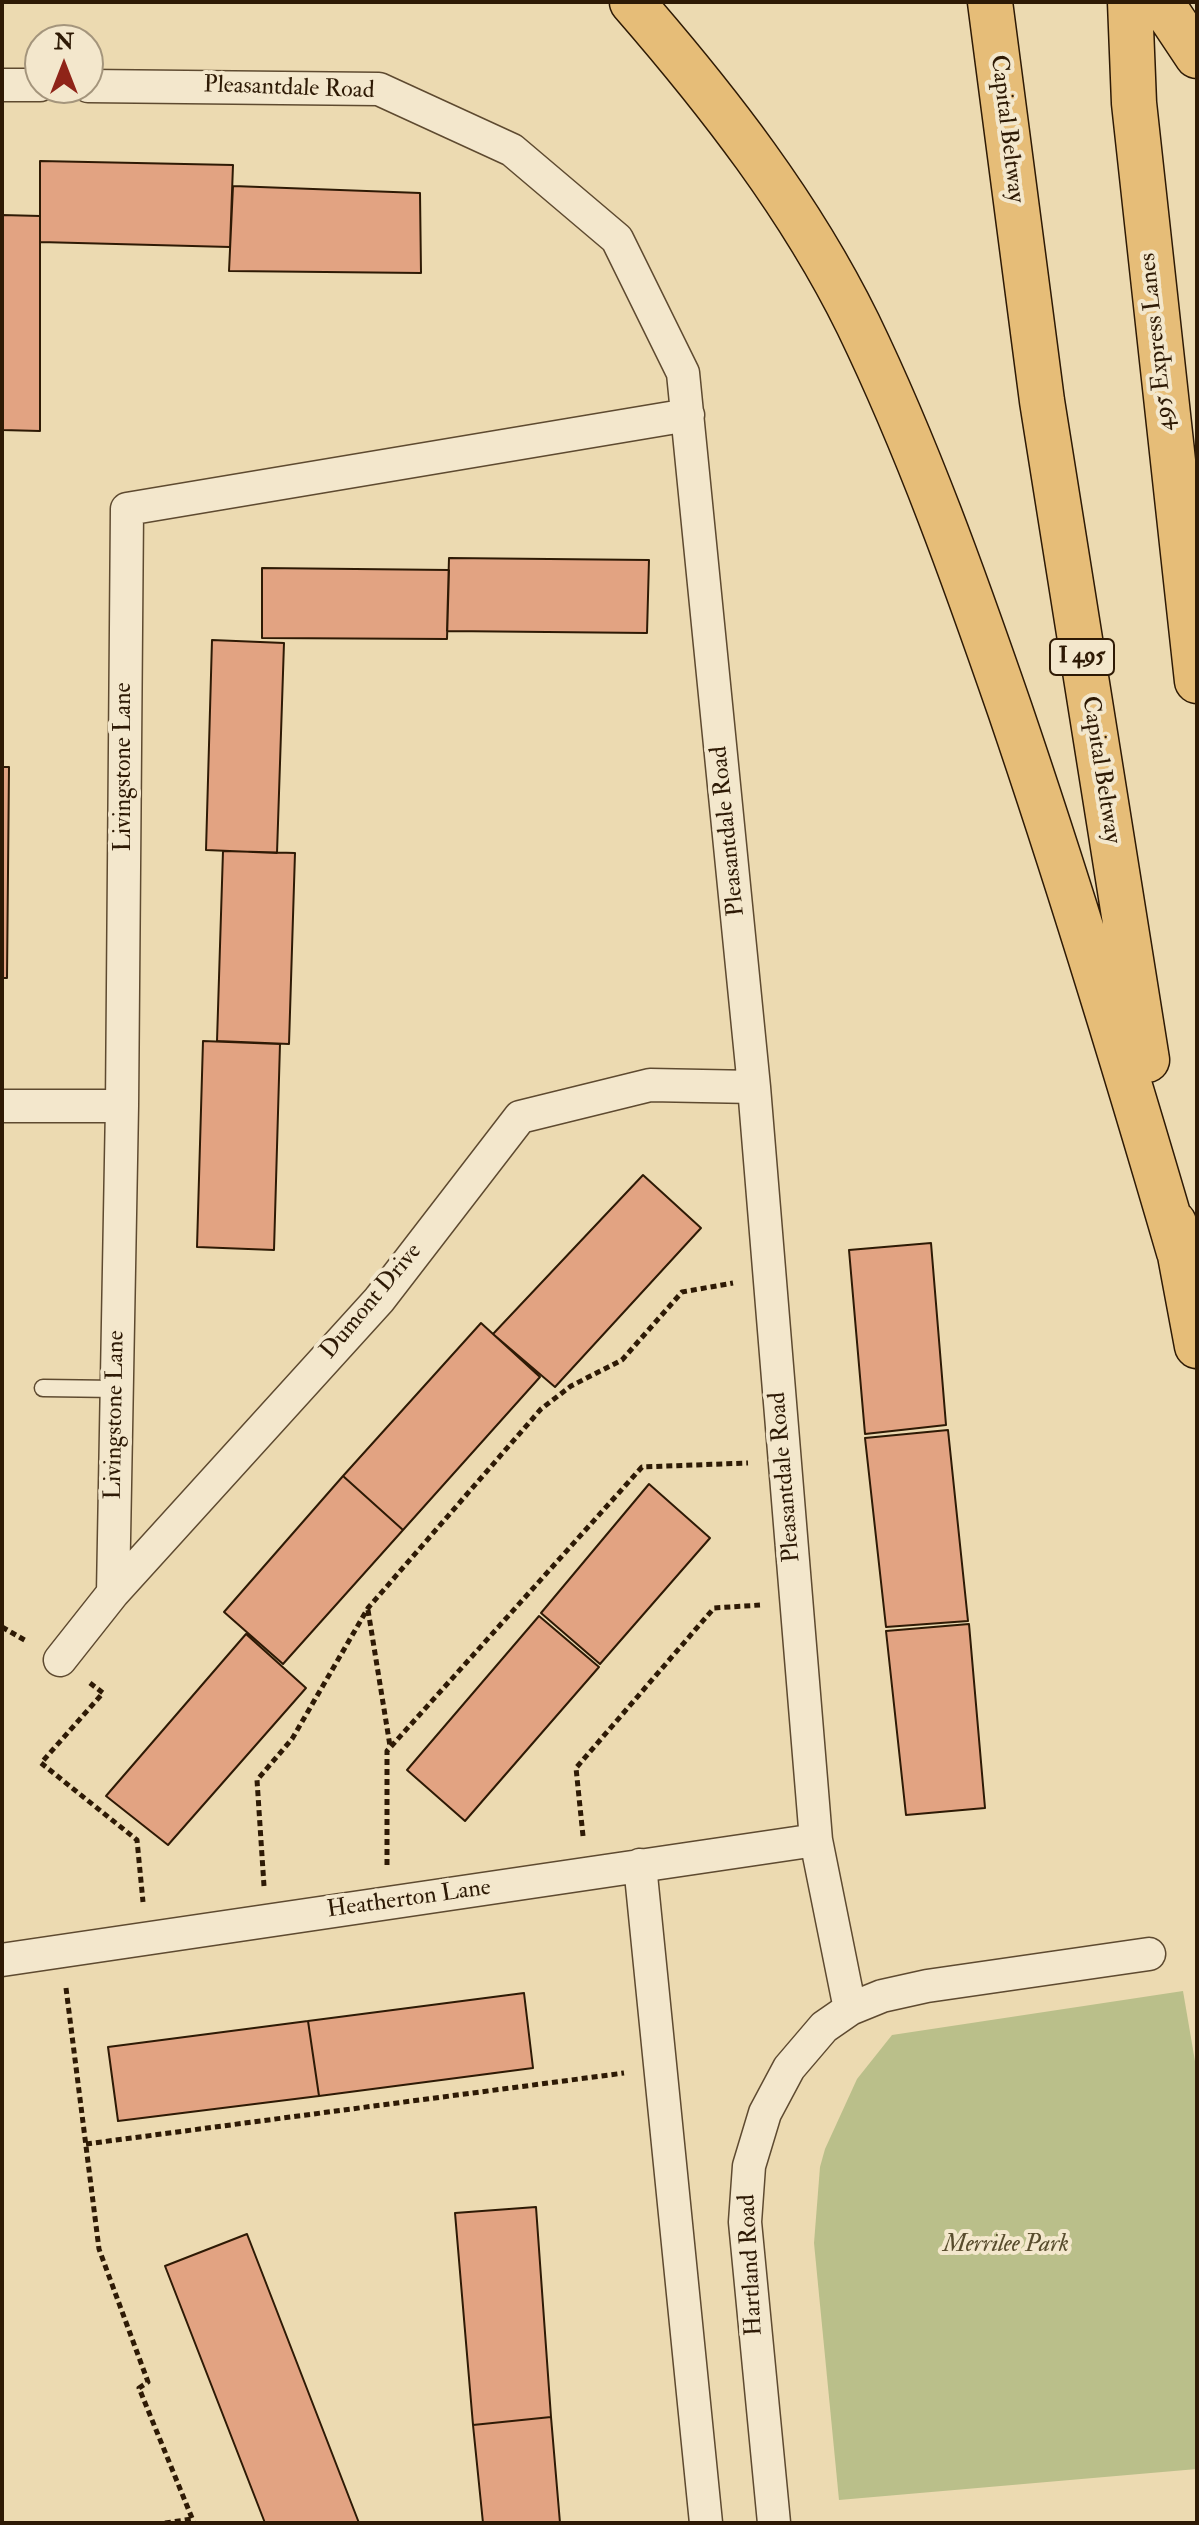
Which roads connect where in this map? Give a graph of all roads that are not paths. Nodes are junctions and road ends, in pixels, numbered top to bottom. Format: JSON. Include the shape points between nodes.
{"nodes":[{"id":1,"x":632,"y":2,"type":"edge"},
{"id":2,"x":990,"y":2,"type":"edge"},
{"id":3,"x":1130,"y":2,"type":"edge"},
{"id":4,"x":1161,"y":2,"type":"edge"},
{"id":5,"x":1197,"y":56,"type":"edge"},
{"id":6,"x":2,"y":85,"type":"edge"},
{"id":7,"x":24,"y":85,"type":"edge"},
{"id":8,"x":104,"y":86,"type":"edge"},
{"id":9,"x":688,"y":415,"type":"junction"},
{"id":10,"x":1197,"y":681,"type":"edge"},
{"id":11,"x":754,"y":1087,"type":"junction"},
{"id":12,"x":2,"y":1106,"type":"edge"},
{"id":13,"x":122,"y":1106,"type":"junction"},
{"id":14,"x":1179,"y":1252,"type":"junction"},
{"id":15,"x":1197,"y":1346,"type":"edge"},
{"id":16,"x":43,"y":1388,"type":"dead end"},
{"id":17,"x":117,"y":1389,"type":"junction"},
{"id":18,"x":113,"y":1593,"type":"junction"},
{"id":19,"x":60,"y":1660,"type":"road end"},
{"id":20,"x":816,"y":1840,"type":"junction"},
{"id":21,"x":640,"y":1865,"type":"junction"},
{"id":22,"x":1149,"y":1954,"type":"dead end"},
{"id":23,"x":2,"y":1960,"type":"edge"},
{"id":24,"x":850,"y":2009,"type":"junction"},
{"id":25,"x":706,"y":2523,"type":"edge"},
{"id":26,"x":774,"y":2523,"type":"edge"}],
"edges":[{"from":1,"to":14,"type":"highway","via":[[714,96],[779,191],[856,322],[916,455],[1032,776]]},
{"from":2,"to":14,"type":"highway","name":"Capital Beltway","number":"I 495","via":[[1044,416]]},
{"from":3,"to":10,"type":"highway","name":"495 Express Lanes","via":[[1134,103]]},
{"from":4,"to":5,"type":"highway"},
{"from":6,"to":7,"type":"street"},
{"from":8,"to":9,"type":"street","name":"Pleasantdale Road","via":[[379,89],[512,150],[617,239],[683,373]]},
{"from":9,"to":11,"type":"street","name":"Pleasantdale Road"},
{"from":9,"to":13,"type":"street","name":"Livingstone Lane","via":[[127,509]]},
{"from":11,"to":18,"type":"street","name":"Dumont Drive","via":[[650,1085],[520,1117],[379,1300]]},
{"from":11,"to":20,"type":"street","name":"Pleasantdale Road"},
{"from":12,"to":13,"type":"street"},
{"from":13,"to":17,"type":"street","name":"Livingstone Lane"},
{"from":14,"to":15,"type":"highway","name":"Capital Beltway","number":"I 495"},
{"from":16,"to":17,"type":"lane"},
{"from":17,"to":18,"type":"street","name":"Livingstone Lane"},
{"from":18,"to":19,"type":"street","name":"Dumont Drive"},
{"from":20,"to":21,"type":"street","name":"Heatherton Lane"},
{"from":20,"to":24,"type":"street","name":"Pleasantdale Road"},
{"from":21,"to":23,"type":"street","name":"Heatherton Lane"},
{"from":21,"to":25,"type":"street"},
{"from":22,"to":24,"type":"street","name":"Hartland Road","via":[[927,1986]]},
{"from":24,"to":26,"type":"street","name":"Hartland Road","via":[[824,2027],[789,2068],[765,2113],[749,2166],[745,2222]]}]}
